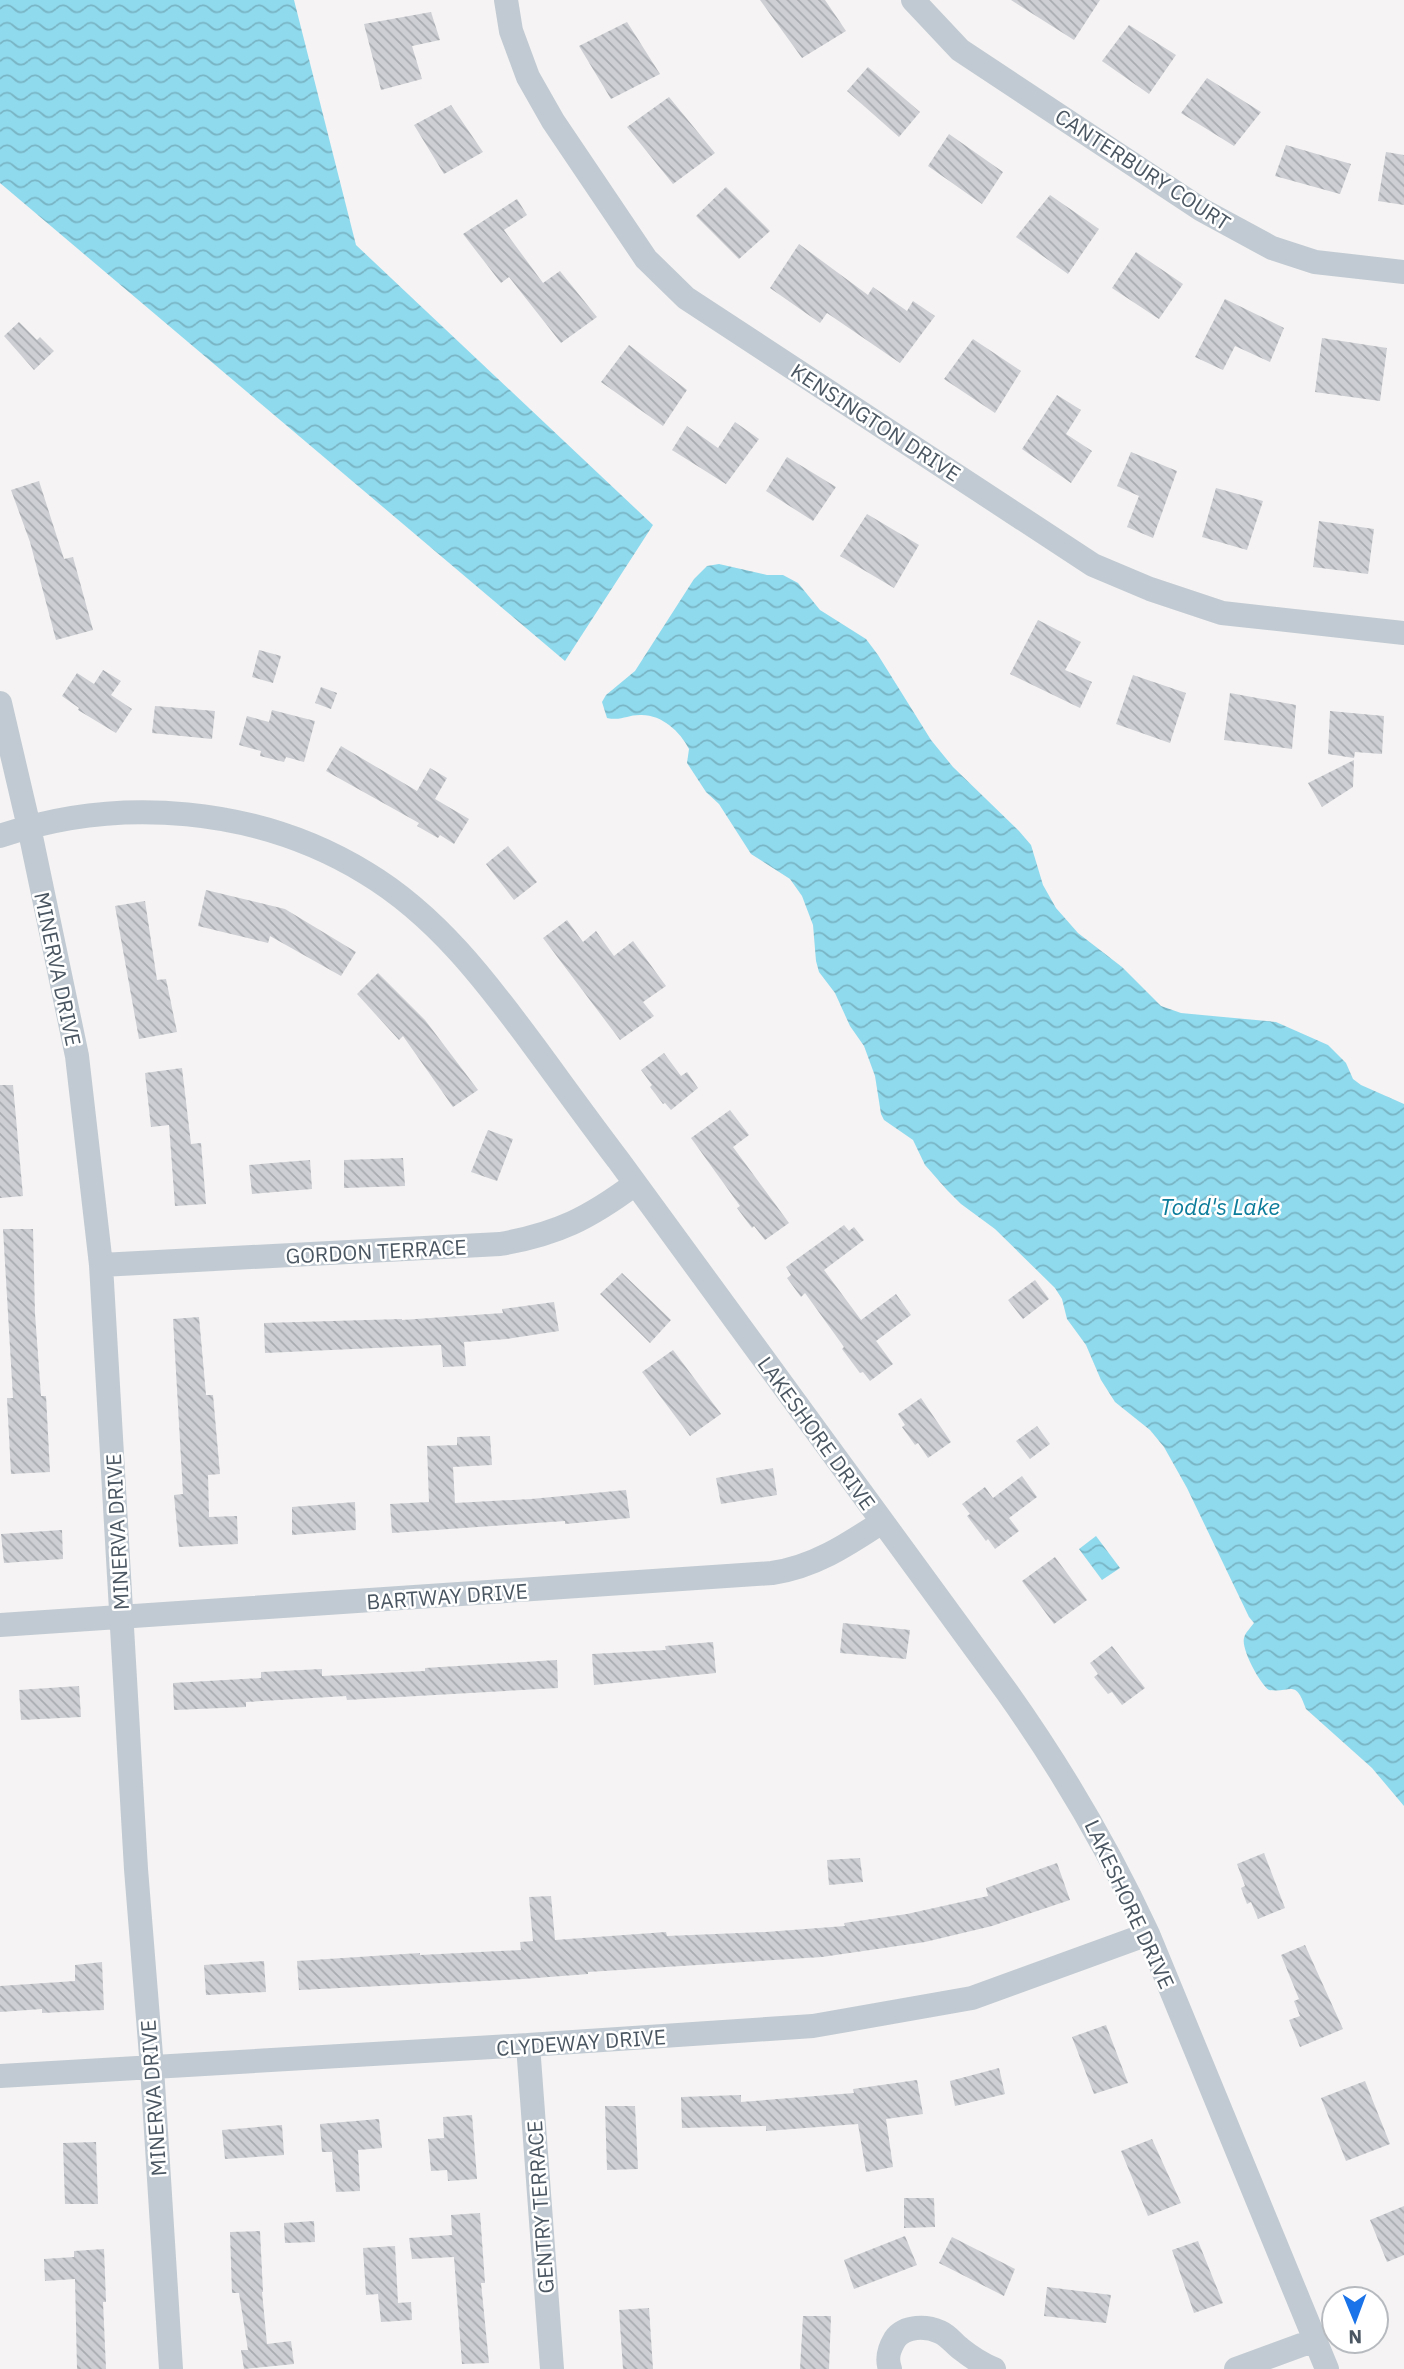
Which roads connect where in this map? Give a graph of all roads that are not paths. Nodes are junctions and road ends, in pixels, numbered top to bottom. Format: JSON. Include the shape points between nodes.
{"nodes":[{"id":1,"x":506,"y":0,"type":"edge"},
{"id":2,"x":913,"y":0,"type":"edge"},
{"id":3,"x":1404,"y":272,"type":"edge"},
{"id":4,"x":1404,"y":633,"type":"edge"},
{"id":5,"x":0,"y":703,"type":"edge"},
{"id":6,"x":29,"y":827,"type":"junction"},
{"id":7,"x":0,"y":836,"type":"edge"},
{"id":8,"x":635,"y":1184,"type":"junction"},
{"id":9,"x":101,"y":1265,"type":"junction"},
{"id":10,"x":881,"y":1522,"type":"junction"},
{"id":11,"x":122,"y":1618,"type":"junction"},
{"id":12,"x":0,"y":1625,"type":"edge"},
{"id":13,"x":1148,"y":1934,"type":"junction"},
{"id":14,"x":528,"y":2046,"type":"junction"},
{"id":15,"x":152,"y":2068,"type":"junction"},
{"id":16,"x":0,"y":2076,"type":"edge"},
{"id":17,"x":1315,"y":2340,"type":"junction"},
{"id":18,"x":171,"y":2369,"type":"edge"},
{"id":19,"x":552,"y":2369,"type":"edge"},
{"id":20,"x":890,"y":2369,"type":"edge"},
{"id":21,"x":994,"y":2369,"type":"edge"},
{"id":22,"x":1236,"y":2369,"type":"edge"},
{"id":23,"x":1327,"y":2369,"type":"edge"}],
"edges":[{"from":1,"to":4,"type":"street","name":"KENSINGTON DRIVE","via":[[511,31],[528,77],[553,121],[646,259],[686,298],[1093,565],[1222,613]]},
{"from":2,"to":3,"type":"street","name":"CANTERBURY COURT","via":[[960,50],[1202,210],[1272,248],[1315,262]]},
{"from":5,"to":6,"type":"street","name":"MINERVA DRIVE"},
{"from":6,"to":7,"type":"street","name":"LAKESHORE DRIVE"},
{"from":6,"to":8,"type":"street","name":"LAKESHORE DRIVE","via":[[110,815],[200,815],[288,836],[359,869],[416,909],[471,965]]},
{"from":6,"to":9,"type":"street","name":"MINERVA DRIVE","via":[[77,1056]]},
{"from":8,"to":9,"type":"street","name":"GORDON TERRACE","via":[[567,1227],[500,1244]]},
{"from":8,"to":10,"type":"street","name":"LAKESHORE DRIVE"},
{"from":9,"to":11,"type":"street","name":"MINERVA DRIVE"},
{"from":10,"to":11,"type":"street","name":"BARTWAY DRIVE","via":[[824,1557],[772,1573]]},
{"from":10,"to":13,"type":"street","name":"LAKESHORE DRIVE","via":[[1053,1757],[1104,1843]]},
{"from":11,"to":12,"type":"street","name":"BARTWAY DRIVE"},
{"from":11,"to":15,"type":"street","name":"MINERVA DRIVE"},
{"from":13,"to":14,"type":"street","name":"CLYDEWAY DRIVE","via":[[972,1998],[813,2026]]},
{"from":13,"to":17,"type":"street","name":"LAKESHORE DRIVE"},
{"from":14,"to":15,"type":"street","name":"CLYDEWAY DRIVE"},
{"from":14,"to":19,"type":"street","name":"GENTRY TERRACE"},
{"from":15,"to":16,"type":"street","name":"CLYDEWAY DRIVE"},
{"from":15,"to":18,"type":"street","name":"MINERVA DRIVE"},
{"from":17,"to":22,"type":"street"},
{"from":17,"to":23,"type":"street","name":"LAKESHORE DRIVE"},
{"from":20,"to":21,"type":"street","via":[[889,2350],[898,2335],[923,2328],[941,2332]]}]}
